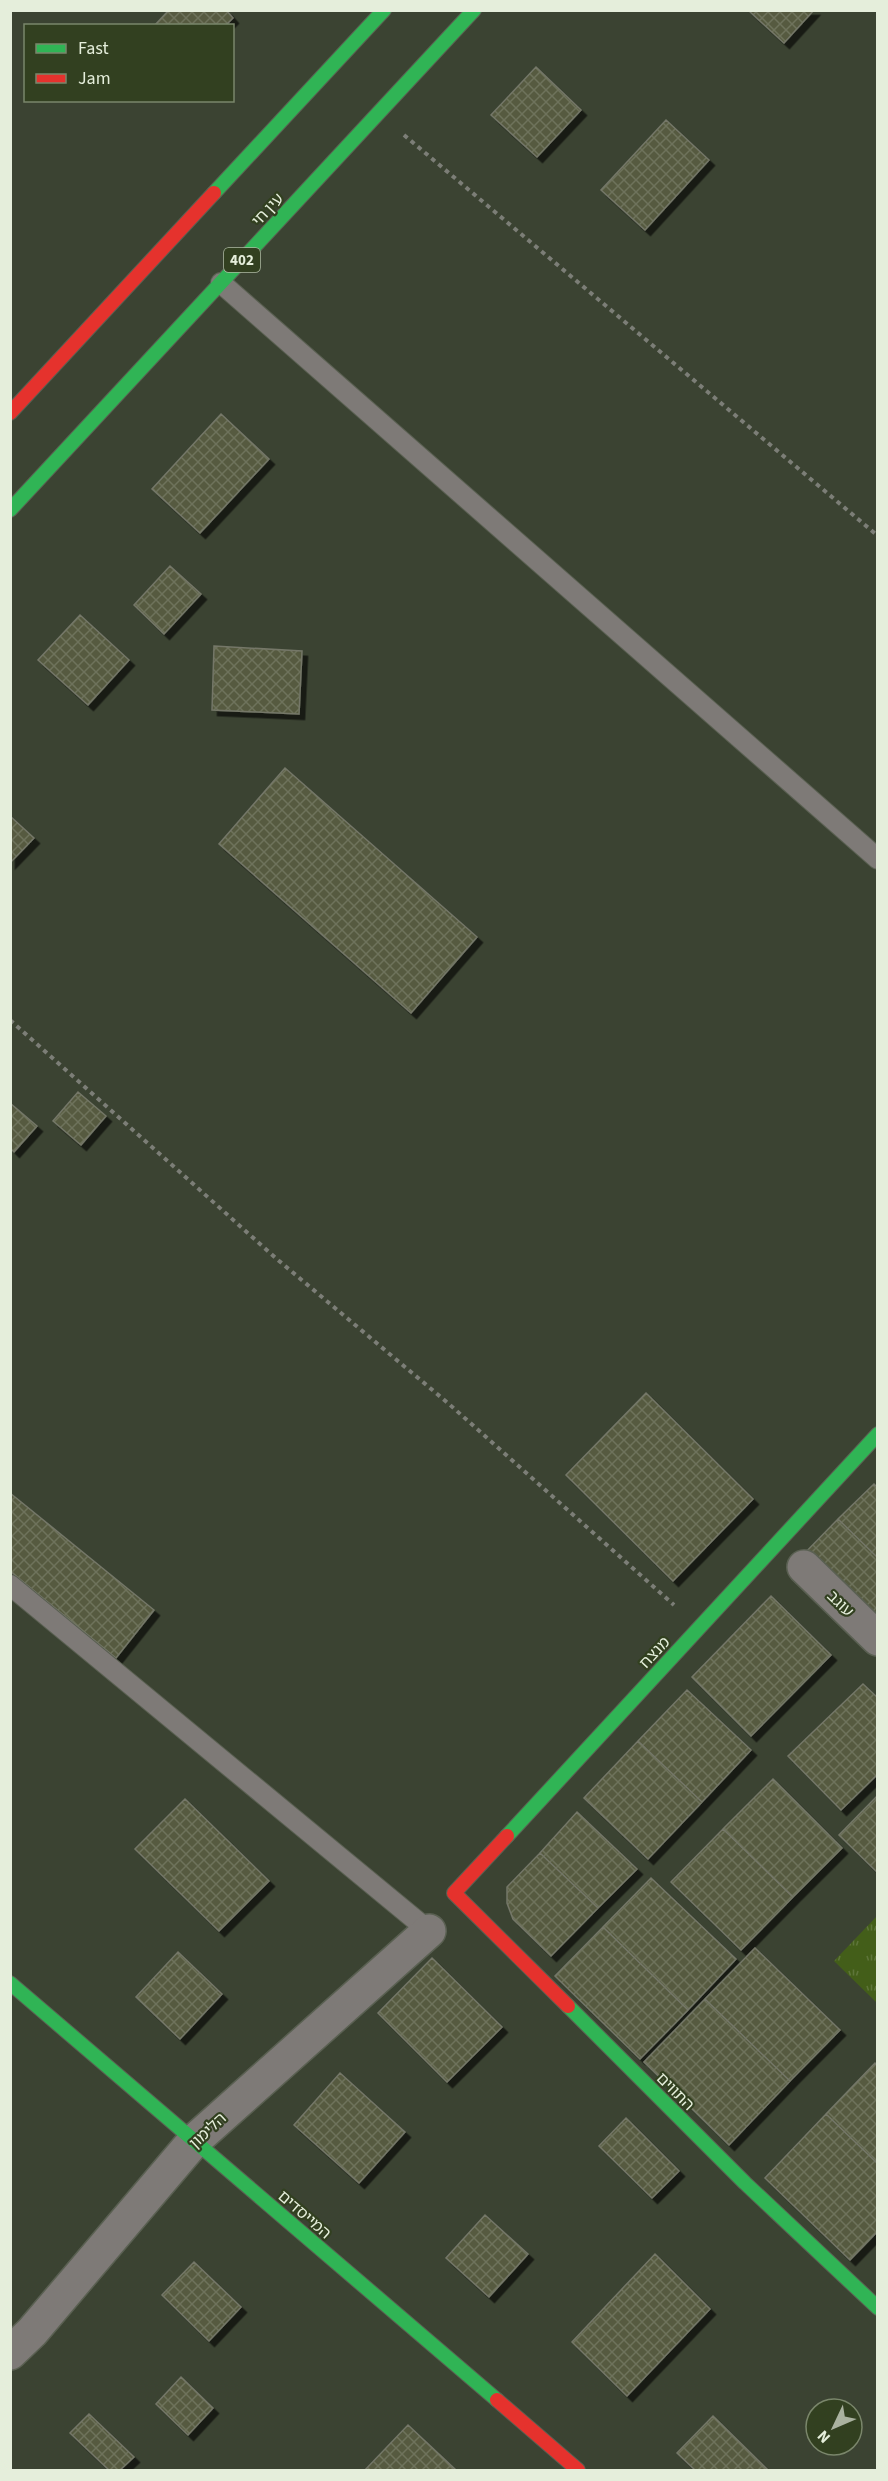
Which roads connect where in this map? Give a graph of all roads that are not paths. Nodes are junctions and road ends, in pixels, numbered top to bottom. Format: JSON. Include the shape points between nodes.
{"nodes":[{"id":1,"x":384,"y":10,"type":"edge"},
{"id":2,"x":474,"y":10,"type":"edge"},
{"id":3,"x":221,"y":283,"type":"junction"},
{"id":4,"x":10,"y":413,"type":"edge"},
{"id":5,"x":10,"y":510,"type":"edge"},
{"id":6,"x":878,"y":859,"type":"edge"},
{"id":7,"x":878,"y":1434,"type":"edge"},
{"id":8,"x":804,"y":1567,"type":"dead end"},
{"id":9,"x":10,"y":1585,"type":"edge"},
{"id":10,"x":878,"y":1639,"type":"edge"},
{"id":11,"x":454,"y":1893,"type":"joint"},
{"id":12,"x":429,"y":1931,"type":"joint"},
{"id":13,"x":10,"y":1983,"type":"edge"},
{"id":14,"x":194,"y":2141,"type":"junction"},
{"id":15,"x":878,"y":2308,"type":"edge"},
{"id":16,"x":10,"y":2353,"type":"edge"},
{"id":17,"x":578,"y":2470,"type":"edge"}],
"edges":[{"from":1,"to":4,"type":"street"},
{"from":2,"to":3,"type":"street","name":"עין חי","number":"402"},
{"from":3,"to":5,"type":"street","name":"עין חי","number":"402"},
{"from":3,"to":6,"type":"lane"},
{"from":7,"to":11,"type":"street","name":"מנצח"},
{"from":8,"to":10,"type":"street","name":"עוגב"},
{"from":9,"to":12,"type":"lane"},
{"from":11,"to":15,"type":"street","name":"התווים","via":[[745,2183]]},
{"from":12,"to":14,"type":"street","name":"הלימון"},
{"from":13,"to":14,"type":"street","name":"המייסדים"},
{"from":14,"to":16,"type":"street","name":"הלימון"},
{"from":14,"to":17,"type":"street","name":"המייסדים"}]}
